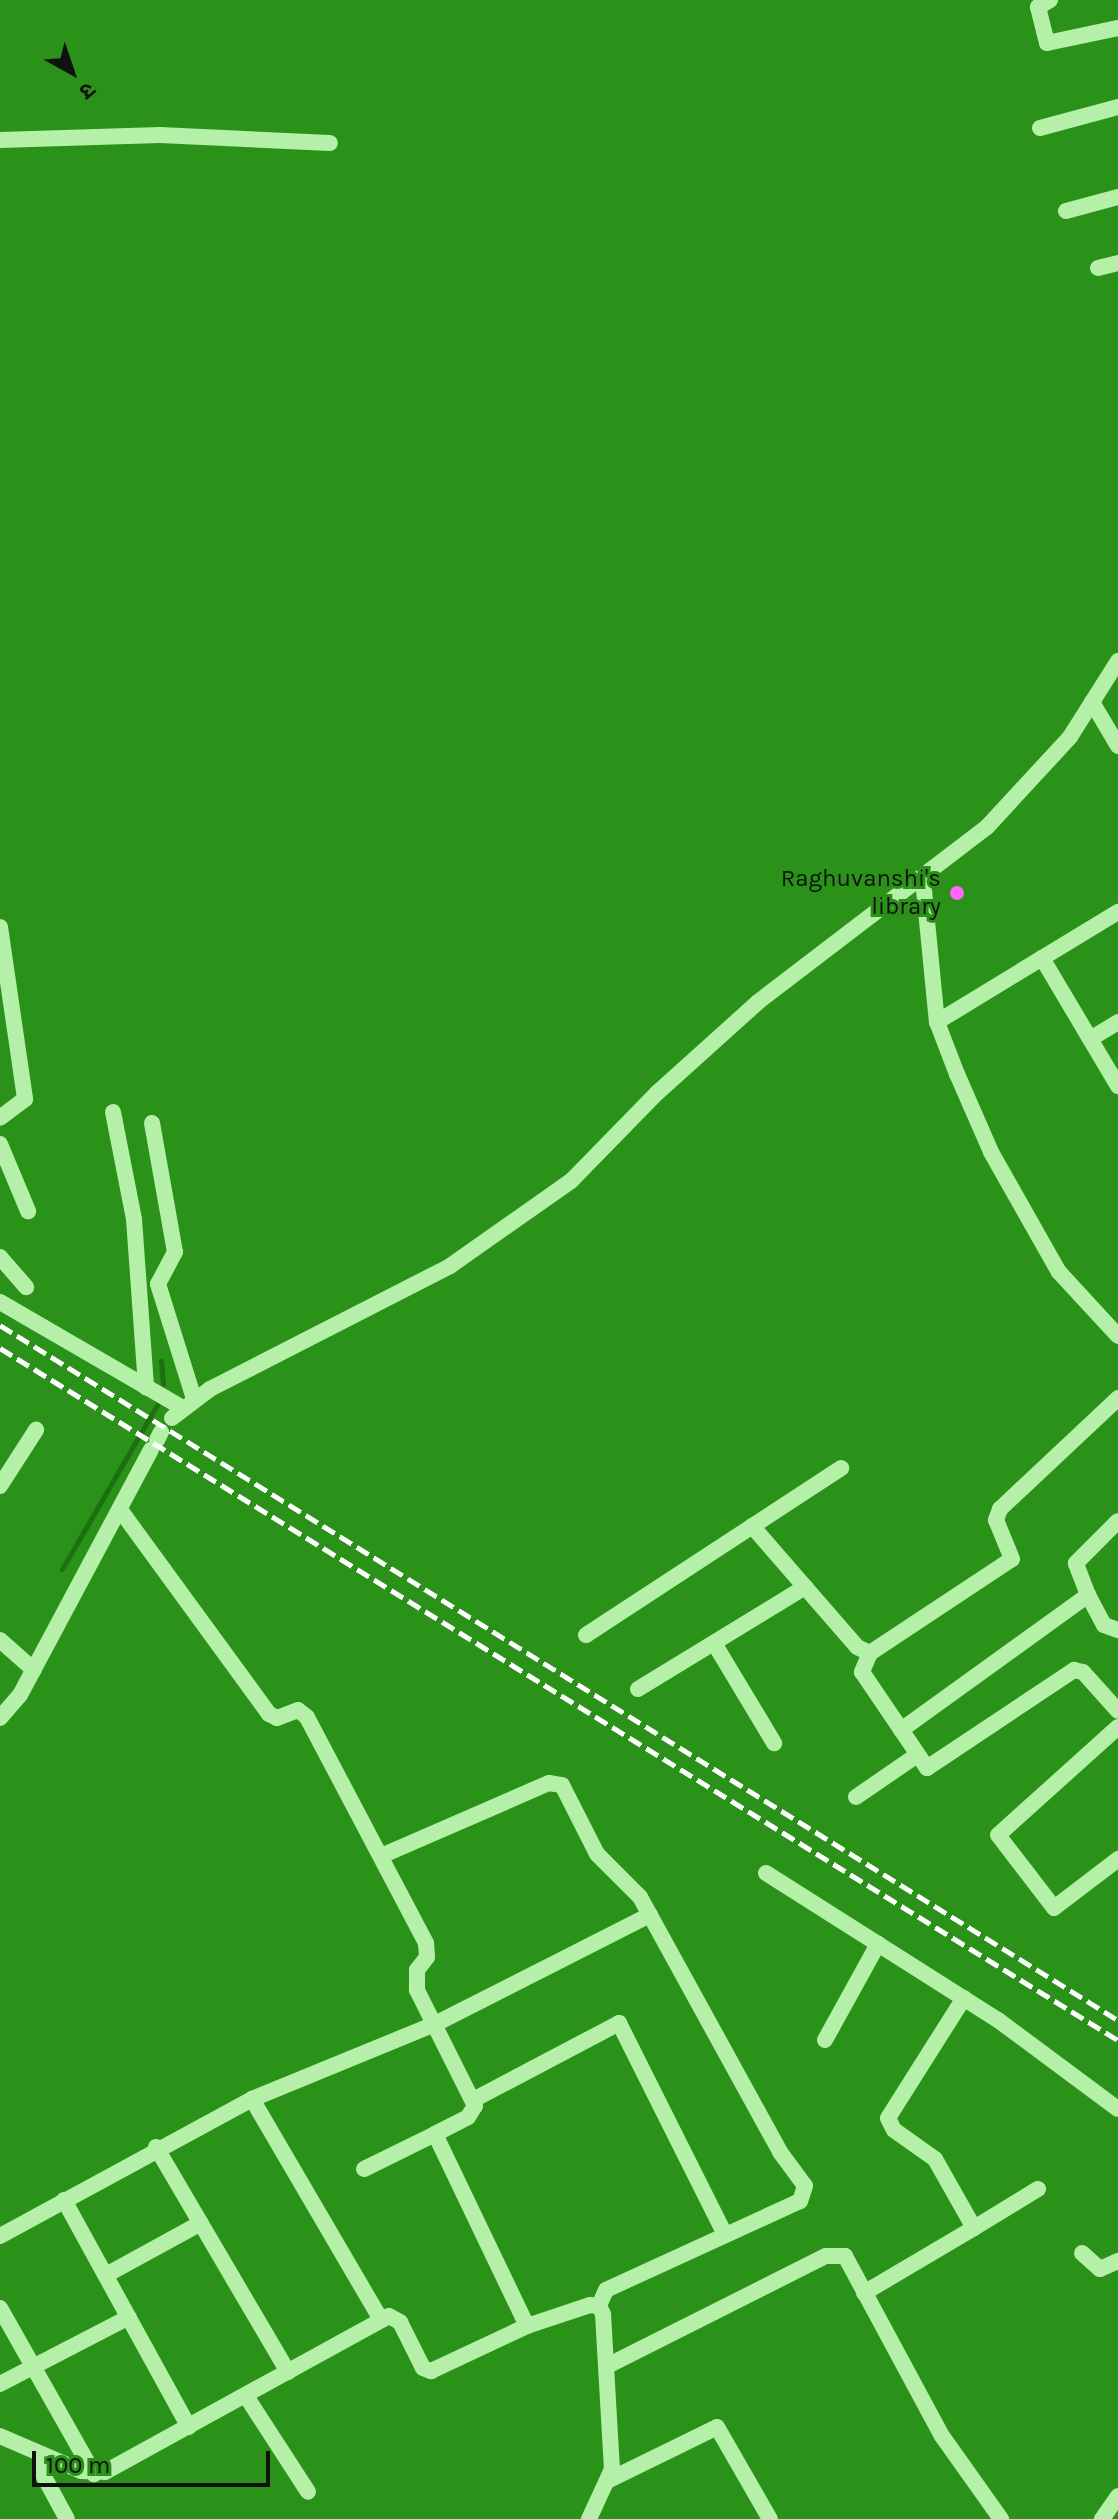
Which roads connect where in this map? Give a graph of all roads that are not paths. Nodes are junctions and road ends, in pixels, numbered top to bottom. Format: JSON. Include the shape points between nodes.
{"nodes":[{"id":1,"x":1050,"y":0,"type":"edge"},
{"id":2,"x":1118,"y":28,"type":"edge"},
{"id":3,"x":1118,"y":107,"type":"edge"},
{"id":4,"x":1040,"y":128,"type":"dead end"},
{"id":5,"x":0,"y":140,"type":"edge"},
{"id":6,"x":330,"y":143,"type":"dead end"},
{"id":7,"x":1118,"y":197,"type":"edge"},
{"id":8,"x":1066,"y":211,"type":"dead end"},
{"id":9,"x":1118,"y":263,"type":"edge"},
{"id":10,"x":1098,"y":268,"type":"dead end"},
{"id":11,"x":1118,"y":661,"type":"edge"},
{"id":12,"x":1092,"y":702,"type":"junction"},
{"id":13,"x":1118,"y":746,"type":"edge"},
{"id":14,"x":923,"y":880,"type":"junction"},
{"id":15,"x":1118,"y":912,"type":"edge"},
{"id":16,"x":0,"y":927,"type":"edge"},
{"id":17,"x":1042,"y":958,"type":"junction"},
{"id":18,"x":937,"y":1022,"type":"junction"},
{"id":19,"x":1118,"y":1022,"type":"edge"},
{"id":20,"x":1090,"y":1039,"type":"junction"},
{"id":21,"x":1118,"y":1086,"type":"edge"},
{"id":22,"x":113,"y":1112,"type":"dead end"},
{"id":23,"x":0,"y":1118,"type":"edge"},
{"id":24,"x":152,"y":1123,"type":"dead end"},
{"id":25,"x":0,"y":1144,"type":"edge"},
{"id":26,"x":28,"y":1211,"type":"dead end"},
{"id":27,"x":0,"y":1257,"type":"edge"},
{"id":28,"x":26,"y":1287,"type":"dead end"},
{"id":29,"x":0,"y":1302,"type":"edge"},
{"id":30,"x":1118,"y":1336,"type":"edge"},
{"id":31,"x":146,"y":1388,"type":"junction"},
{"id":32,"x":1118,"y":1398,"type":"edge"},
{"id":33,"x":170,"y":1424,"type":"junction"},
{"id":34,"x":36,"y":1430,"type":"dead end"},
{"id":35,"x":841,"y":1468,"type":"dead end"},
{"id":36,"x":0,"y":1486,"type":"edge"},
{"id":37,"x":120,"y":1510,"type":"junction"},
{"id":38,"x":1118,"y":1521,"type":"edge"},
{"id":39,"x":752,"y":1526,"type":"junction"},
{"id":40,"x":805,"y":1587,"type":"junction"},
{"id":41,"x":1088,"y":1595,"type":"junction"},
{"id":42,"x":1118,"y":1630,"type":"edge"},
{"id":43,"x":586,"y":1635,"type":"dead end"},
{"id":44,"x":0,"y":1640,"type":"edge"},
{"id":45,"x":714,"y":1643,"type":"junction"},
{"id":46,"x":870,"y":1653,"type":"junction"},
{"id":47,"x":34,"y":1670,"type":"junction"},
{"id":48,"x":638,"y":1689,"type":"dead end"},
{"id":49,"x":1118,"y":1711,"type":"edge"},
{"id":50,"x":0,"y":1718,"type":"edge"},
{"id":51,"x":1118,"y":1727,"type":"edge"},
{"id":52,"x":901,"y":1730,"type":"junction"},
{"id":53,"x":774,"y":1743,"type":"dead end"},
{"id":54,"x":917,"y":1755,"type":"junction"},
{"id":55,"x":856,"y":1797,"type":"dead end"},
{"id":56,"x":381,"y":1856,"type":"junction"},
{"id":57,"x":1115,"y":1868,"type":"edge"},
{"id":58,"x":766,"y":1873,"type":"dead end"},
{"id":59,"x":650,"y":1915,"type":"junction"},
{"id":60,"x":878,"y":1944,"type":"junction"},
{"id":61,"x":964,"y":1998,"type":"junction"},
{"id":62,"x":435,"y":2024,"type":"junction"},
{"id":63,"x":825,"y":2040,"type":"dead end"},
{"id":64,"x":252,"y":2099,"type":"junction"},
{"id":65,"x":475,"y":2099,"type":"junction"},
{"id":66,"x":1118,"y":2109,"type":"edge"},
{"id":67,"x":435,"y":2134,"type":"junction"},
{"id":68,"x":156,"y":2147,"type":"junction"},
{"id":69,"x":364,"y":2169,"type":"dead end"},
{"id":70,"x":1038,"y":2189,"type":"dead end"},
{"id":71,"x":64,"y":2200,"type":"junction"},
{"id":72,"x":201,"y":2223,"type":"junction"},
{"id":73,"x":974,"y":2228,"type":"junction"},
{"id":74,"x":725,"y":2235,"type":"junction"},
{"id":75,"x":0,"y":2236,"type":"edge"},
{"id":76,"x":1082,"y":2253,"type":"dead end"},
{"id":77,"x":1118,"y":2261,"type":"edge"},
{"id":78,"x":106,"y":2275,"type":"junction"},
{"id":79,"x":864,"y":2293,"type":"junction"},
{"id":80,"x":599,"y":2306,"type":"junction"},
{"id":81,"x":0,"y":2308,"type":"edge"},
{"id":82,"x":129,"y":2317,"type":"junction"},
{"id":83,"x":381,"y":2320,"type":"junction"},
{"id":84,"x":527,"y":2326,"type":"junction"},
{"id":85,"x":31,"y":2366,"type":"junction"},
{"id":86,"x":607,"y":2366,"type":"junction"},
{"id":87,"x":288,"y":2372,"type":"junction"},
{"id":88,"x":0,"y":2384,"type":"edge"},
{"id":89,"x":246,"y":2396,"type":"junction"},
{"id":90,"x":189,"y":2427,"type":"junction"},
{"id":91,"x":0,"y":2436,"type":"edge"},
{"id":92,"x":43,"y":2455,"type":"junction"},
{"id":93,"x":94,"y":2474,"type":"junction"},
{"id":94,"x":609,"y":2480,"type":"junction"},
{"id":95,"x":308,"y":2492,"type":"dead end"},
{"id":96,"x":1118,"y":2496,"type":"edge"},
{"id":97,"x":67,"y":2519,"type":"edge"},
{"id":98,"x":589,"y":2519,"type":"edge"},
{"id":99,"x":770,"y":2519,"type":"edge"},
{"id":100,"x":1001,"y":2519,"type":"edge"},
{"id":101,"x":1102,"y":2519,"type":"edge"}],
"edges":[{"from":1,"to":2,"type":"street","via":[[1038,7],[1047,43]]},
{"from":3,"to":4,"type":"street"},
{"from":5,"to":6,"type":"street","via":[[160,135]]},
{"from":7,"to":8,"type":"street"},
{"from":9,"to":10,"type":"street"},
{"from":11,"to":12,"type":"street"},
{"from":12,"to":13,"type":"street"},
{"from":12,"to":14,"type":"street","via":[[1034,780]]},
{"from":14,"to":18,"type":"street"},
{"from":14,"to":33,"type":"street","via":[[758,1002],[657,1093],[606,1149],[520,1220],[450,1266]]},
{"from":15,"to":17,"type":"street"},
{"from":16,"to":23,"type":"street","via":[[25,1099]]},
{"from":17,"to":18,"type":"street"},
{"from":17,"to":20,"type":"street"},
{"from":18,"to":30,"type":"street","via":[[991,1152],[1026,1217],[1059,1272]]},
{"from":19,"to":20,"type":"street"},
{"from":20,"to":21,"type":"street"},
{"from":22,"to":31,"type":"street","via":[[134,1219]]},
{"from":24,"to":33,"type":"street","via":[[175,1252],[158,1284]]},
{"from":25,"to":26,"type":"street"},
{"from":27,"to":28,"type":"street"},
{"from":29,"to":31,"type":"street"},
{"from":31,"to":33,"type":"street"},
{"from":32,"to":46,"type":"street","via":[[1000,1509],[996,1520],[1012,1559]]},
{"from":33,"to":37,"type":"street"},
{"from":34,"to":36,"type":"street"},
{"from":35,"to":39,"type":"street"},
{"from":37,"to":47,"type":"street"},
{"from":37,"to":56,"type":"street","via":[[269,1714],[277,1718],[293,1710],[303,1712]]},
{"from":38,"to":41,"type":"street","via":[[1076,1563]]},
{"from":39,"to":40,"type":"street"},
{"from":39,"to":43,"type":"street"},
{"from":40,"to":45,"type":"street"},
{"from":40,"to":46,"type":"street","via":[[857,1647]]},
{"from":41,"to":42,"type":"street","via":[[1104,1625]]},
{"from":41,"to":52,"type":"street"},
{"from":44,"to":47,"type":"street"},
{"from":45,"to":48,"type":"street"},
{"from":45,"to":53,"type":"street"},
{"from":46,"to":52,"type":"street","via":[[862,1672]]},
{"from":47,"to":50,"type":"street"},
{"from":49,"to":54,"type":"street","via":[[1083,1672],[1074,1670],[936,1766],[927,1768]]},
{"from":51,"to":57,"type":"street","via":[[998,1831],[1054,1908]]},
{"from":52,"to":54,"type":"street"},
{"from":54,"to":55,"type":"street"},
{"from":56,"to":59,"type":"street","via":[[557,1782],[567,1790],[597,1854],[631,1884]]},
{"from":56,"to":62,"type":"street","via":[[426,1943],[427,1957],[415,1979]]},
{"from":58,"to":60,"type":"street"},
{"from":59,"to":62,"type":"street"},
{"from":59,"to":74,"type":"street","via":[[807,2191],[800,2201]]},
{"from":60,"to":61,"type":"street"},
{"from":60,"to":63,"type":"street"},
{"from":61,"to":66,"type":"street"},
{"from":61,"to":73,"type":"street","via":[[888,2118],[894,2130],[935,2159]]},
{"from":62,"to":64,"type":"street"},
{"from":62,"to":65,"type":"street"},
{"from":64,"to":68,"type":"street"},
{"from":64,"to":83,"type":"street"},
{"from":65,"to":67,"type":"street","via":[[468,2117]]},
{"from":65,"to":74,"type":"street","via":[[619,2023]]},
{"from":67,"to":69,"type":"street"},
{"from":67,"to":84,"type":"street"},
{"from":68,"to":71,"type":"street"},
{"from":68,"to":72,"type":"street"},
{"from":70,"to":73,"type":"street"},
{"from":71,"to":75,"type":"street"},
{"from":71,"to":78,"type":"street"},
{"from":72,"to":78,"type":"street"},
{"from":72,"to":87,"type":"street"},
{"from":73,"to":79,"type":"street"},
{"from":74,"to":80,"type":"street","via":[[606,2290]]},
{"from":76,"to":77,"type":"street","via":[[1100,2269]]},
{"from":78,"to":82,"type":"street"},
{"from":79,"to":86,"type":"street","via":[[845,2256],[826,2256]]},
{"from":79,"to":100,"type":"street","via":[[942,2436]]},
{"from":80,"to":84,"type":"street"},
{"from":80,"to":86,"type":"street"},
{"from":81,"to":85,"type":"street"},
{"from":82,"to":85,"type":"street"},
{"from":82,"to":90,"type":"street"},
{"from":83,"to":84,"type":"street","via":[[389,2316],[400,2322],[423,2368],[431,2371]]},
{"from":83,"to":87,"type":"street"},
{"from":85,"to":88,"type":"street"},
{"from":85,"to":93,"type":"street"},
{"from":86,"to":94,"type":"street","via":[[613,2460]]},
{"from":87,"to":89,"type":"street"},
{"from":89,"to":90,"type":"street"},
{"from":89,"to":95,"type":"street"},
{"from":90,"to":93,"type":"street","via":[[116,2469]]},
{"from":91,"to":92,"type":"street"},
{"from":92,"to":93,"type":"street"},
{"from":92,"to":97,"type":"street","via":[[42,2473]]},
{"from":94,"to":98,"type":"street"},
{"from":94,"to":99,"type":"street","via":[[721,2428]]},
{"from":96,"to":101,"type":"street"}]}
